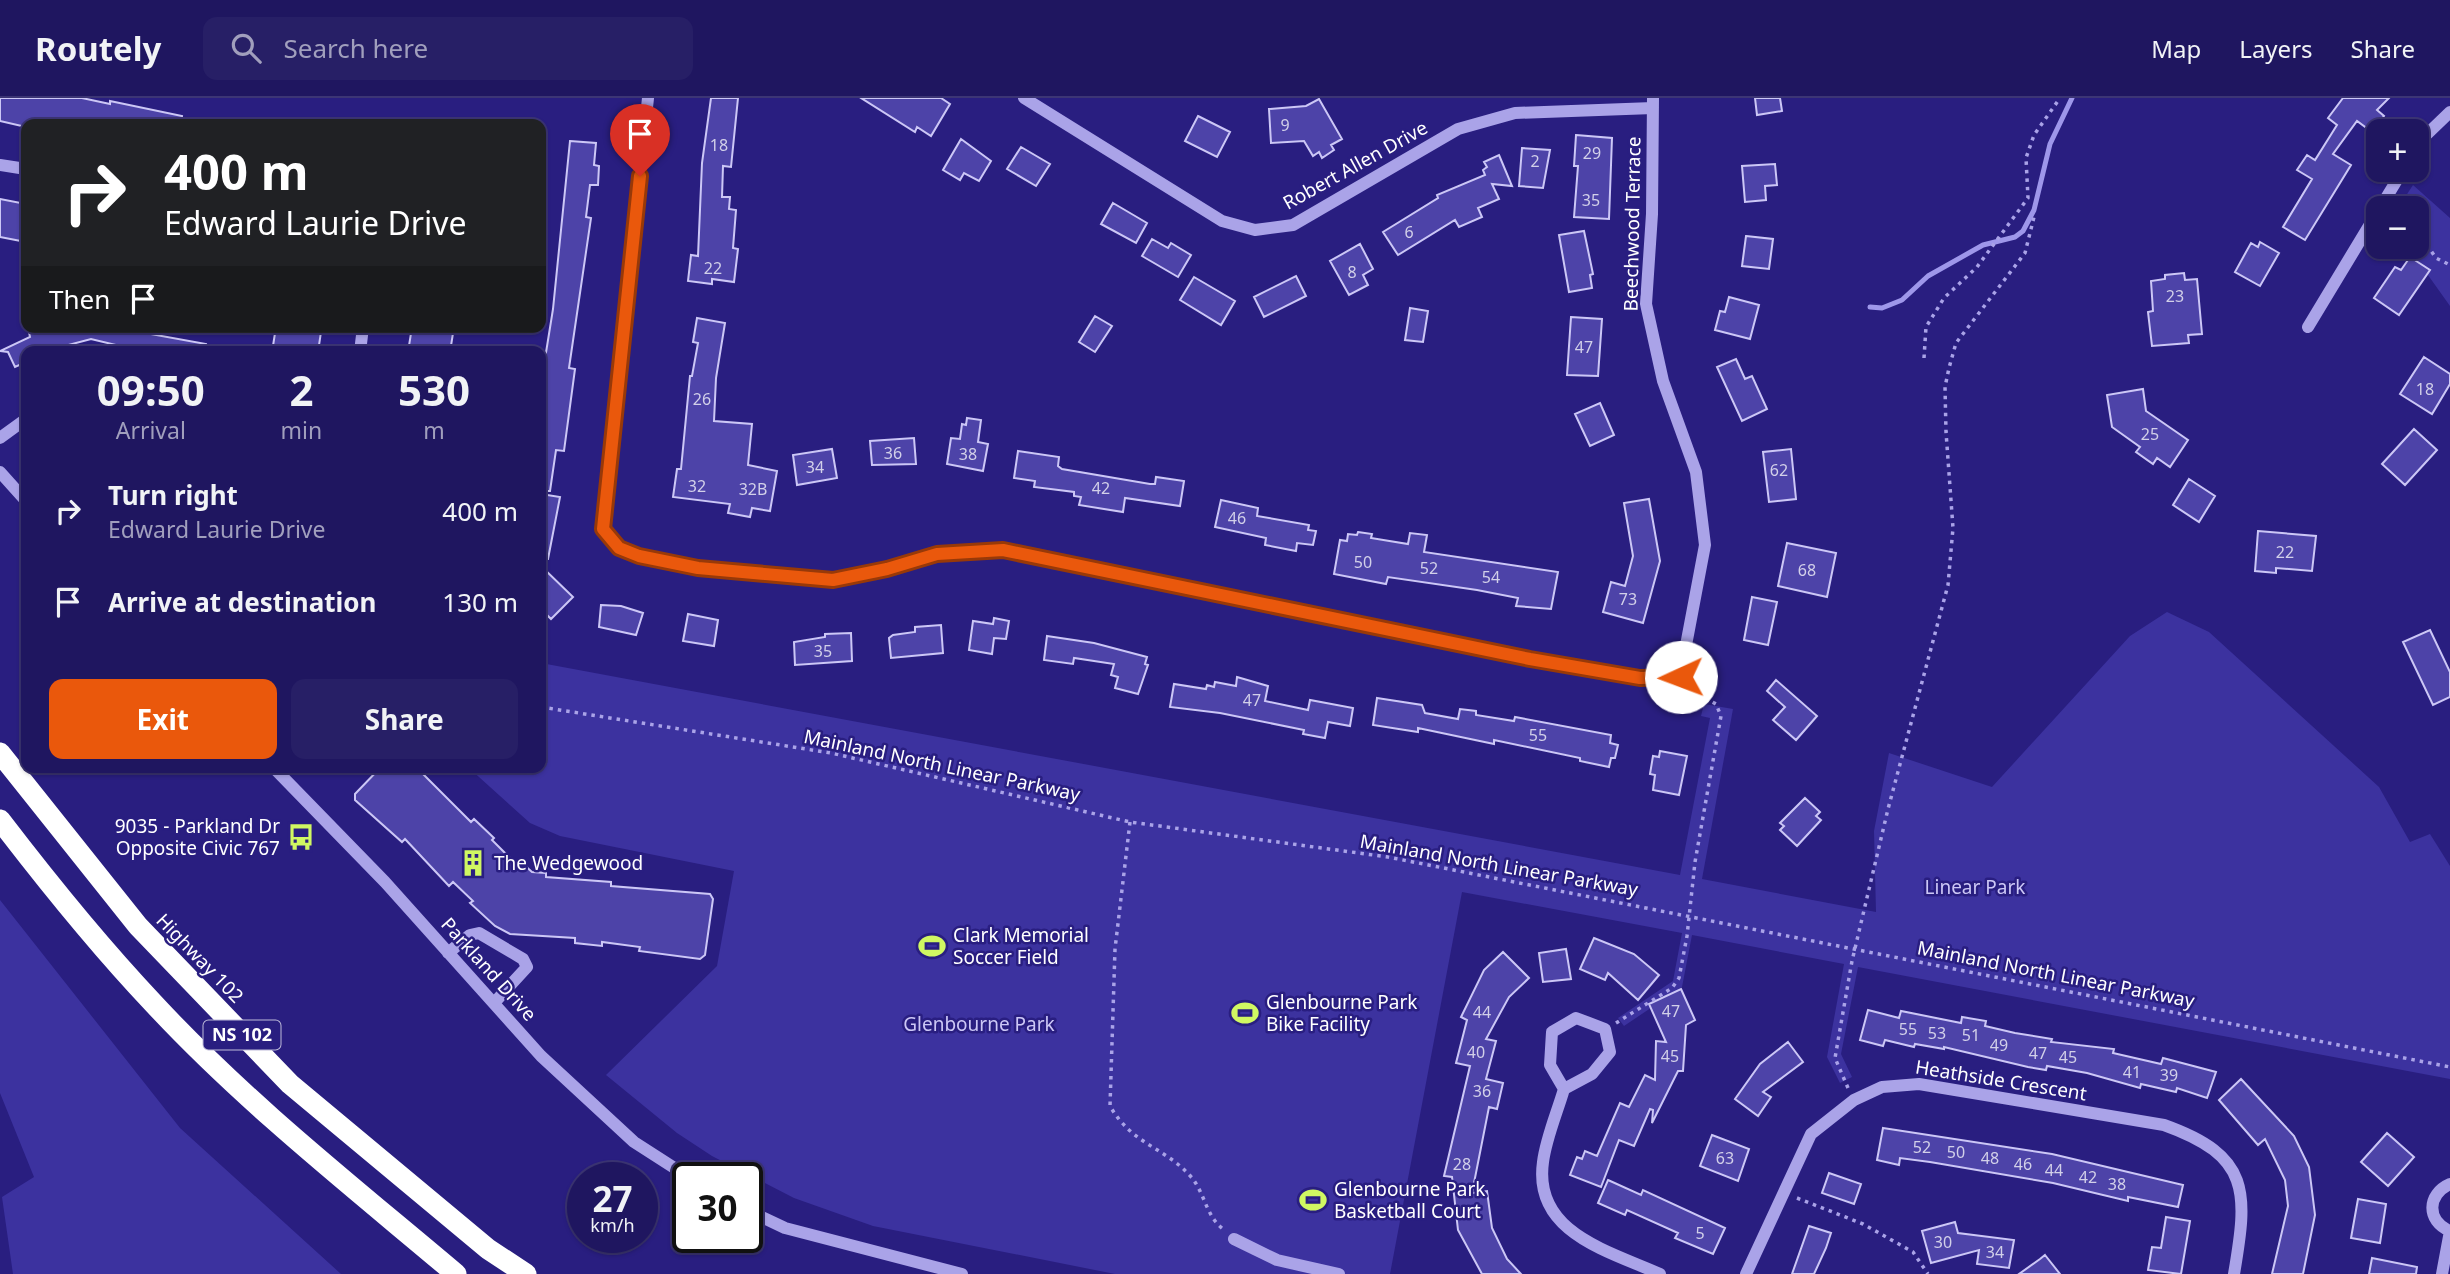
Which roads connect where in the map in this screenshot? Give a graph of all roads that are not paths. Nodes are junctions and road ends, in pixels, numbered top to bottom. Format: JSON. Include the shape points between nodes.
{"nodes":[{"id":1,"x":648,"y":98,"type":"edge"},
{"id":2,"x":1024,"y":98,"type":"edge"},
{"id":3,"x":1653,"y":103,"type":"edge"},
{"id":4,"x":2450,"y":111,"type":"edge"},
{"id":5,"x":2429,"y":132,"type":"edge"},
{"id":6,"x":0,"y":165,"type":"edge"},
{"id":7,"x":21,"y":168,"type":"edge"},
{"id":8,"x":2366,"y":231,"type":"edge"},
{"id":9,"x":2308,"y":327,"type":"dead end"},
{"id":10,"x":21,"y":423,"type":"edge"},
{"id":11,"x":0,"y":438,"type":"edge"},
{"id":12,"x":0,"y":472,"type":"edge"},
{"id":13,"x":21,"y":495,"type":"edge"},
{"id":14,"x":0,"y":753,"type":"edge"},
{"id":15,"x":279,"y":773,"type":"edge"},
{"id":16,"x":0,"y":821,"type":"edge"},
{"id":17,"x":448,"y":953,"type":"junction"},
{"id":18,"x":494,"y":1003,"type":"junction"},
{"id":19,"x":1564,"y":1089,"type":"junction"},
{"id":20,"x":672,"y":1166,"type":"edge"},
{"id":21,"x":2450,"y":1184,"type":"edge"},
{"id":22,"x":763,"y":1218,"type":"edge"},
{"id":23,"x":2450,"y":1231,"type":"edge"},
{"id":24,"x":1234,"y":1239,"type":"road end"},
{"id":25,"x":456,"y":1274,"type":"edge"},
{"id":26,"x":526,"y":1274,"type":"edge"},
{"id":27,"x":962,"y":1274,"type":"edge"},
{"id":28,"x":1339,"y":1274,"type":"edge"},
{"id":29,"x":1660,"y":1274,"type":"edge"},
{"id":30,"x":1746,"y":1274,"type":"edge"},
{"id":31,"x":2234,"y":1274,"type":"edge"},
{"id":32,"x":2442,"y":1274,"type":"edge"}],
"edges":[{"from":1,"to":3,"type":"street","name":"Beechwood Terrace","via":[[603,529],[619,548],[698,568],[833,580],[937,554],[1003,550],[1640,678],[1681,677],[1705,545],[1696,472],[1662,381],[1646,304]]},
{"from":2,"to":3,"type":"street","name":"Robert Allen Drive","via":[[1222,221],[1255,230],[1293,225],[1458,130],[1515,113]]},
{"from":4,"to":5,"type":"street"},
{"from":6,"to":7,"type":"street"},
{"from":8,"to":9,"type":"street"},
{"from":10,"to":11,"type":"street"},
{"from":12,"to":13,"type":"street"},
{"from":14,"to":26,"type":"highway","name":"Highway 102","number":"NS 102","via":[[138,926],[290,1084],[488,1249]]},
{"from":15,"to":17,"type":"street","name":"Parkland Drive"},
{"from":16,"to":25,"type":"highway","number":"NS 102","via":[[55,892],[155,1005],[265,1112]]},
{"from":17,"to":18,"type":"street","name":"Parkland Drive"},
{"from":17,"to":18,"type":"street","via":[[479,933],[523,959],[527,967],[522,976]]},
{"from":18,"to":20,"type":"street","name":"Parkland Drive","via":[[541,1056],[634,1142]]},
{"from":19,"to":19,"type":"street","via":[[1550,1065],[1552,1032],[1576,1017],[1605,1029],[1610,1052],[1592,1074]]},
{"from":19,"to":29,"type":"street","via":[[1543,1161],[1542,1189],[1553,1213],[1574,1235]]},
{"from":21,"to":23,"type":"street","via":[[2437,1192],[2431,1207],[2437,1223]]},
{"from":22,"to":27,"type":"street","via":[[785,1228]]},
{"from":23,"to":32,"type":"street"},
{"from":24,"to":28,"type":"street","via":[[1278,1260]]},
{"from":30,"to":31,"type":"street","name":"Heathside Crescent","via":[[1811,1134],[1854,1100],[1882,1087],[1919,1084],[2164,1125],[2214,1148],[2234,1171],[2242,1197]]}]}
